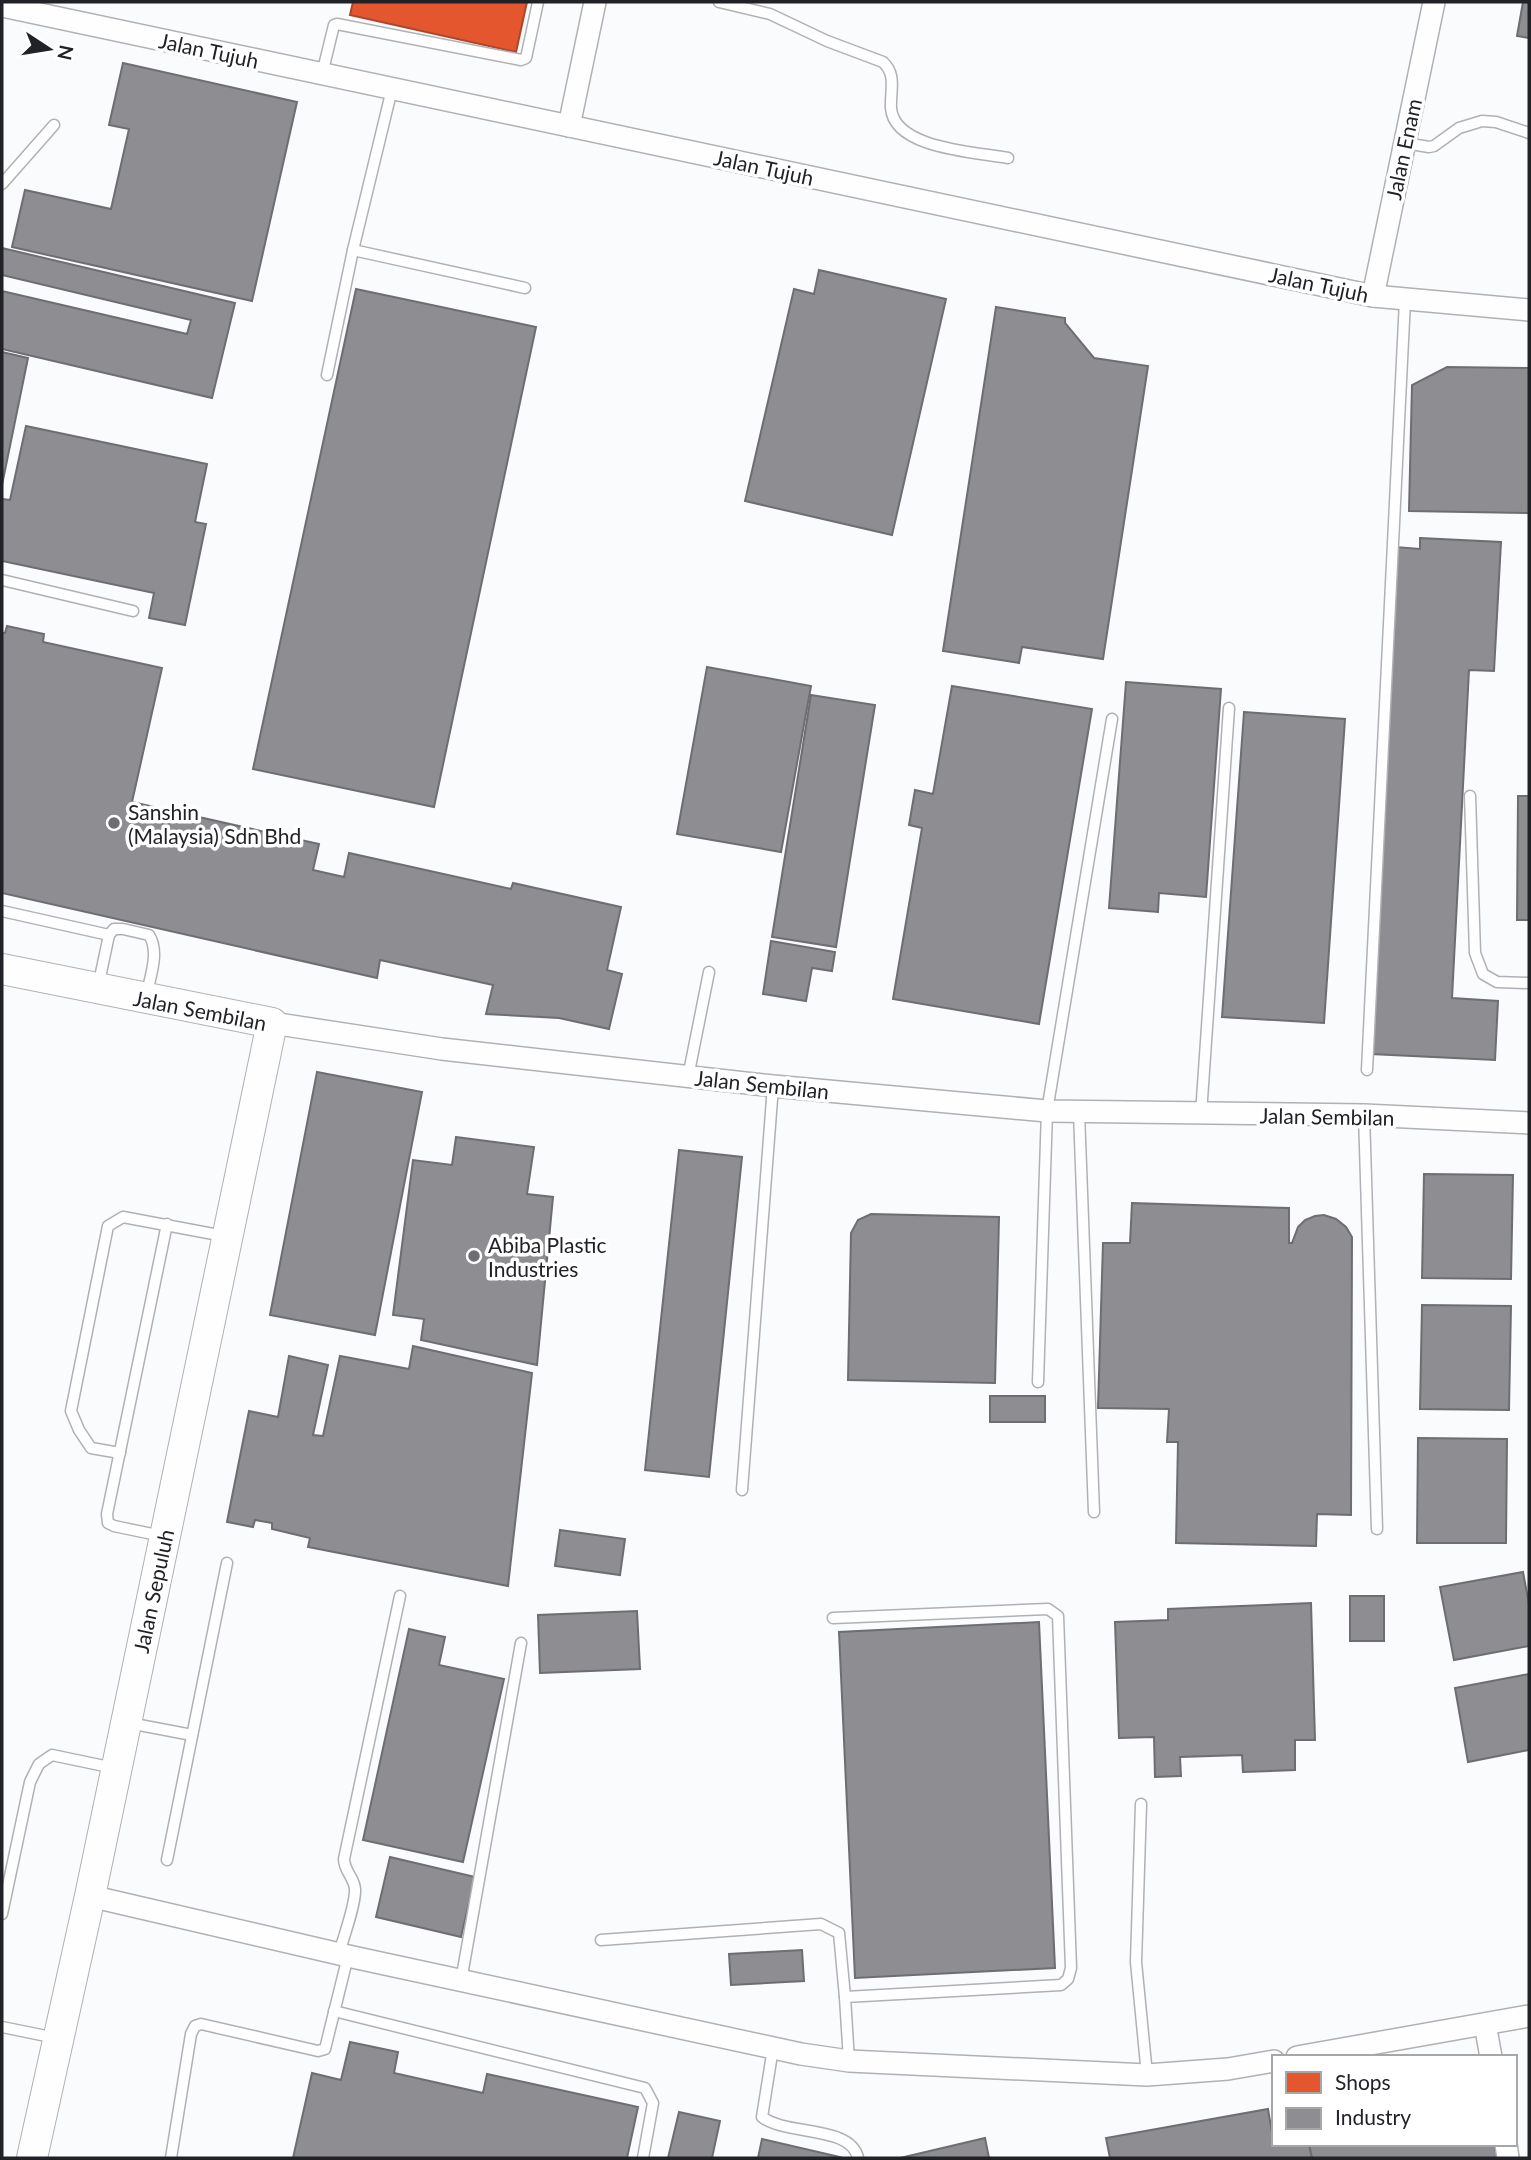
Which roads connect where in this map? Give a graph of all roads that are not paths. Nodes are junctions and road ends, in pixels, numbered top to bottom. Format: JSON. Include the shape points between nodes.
{"nodes":[{"id":1,"x":538,"y":2,"type":"edge"},
{"id":2,"x":595,"y":2,"type":"edge"},
{"id":3,"x":719,"y":2,"type":"edge"},
{"id":4,"x":1434,"y":2,"type":"edge"},
{"id":5,"x":2,"y":6,"type":"edge"},
{"id":6,"x":322,"y":74,"type":"junction"},
{"id":7,"x":392,"y":89,"type":"junction"},
{"id":8,"x":54,"y":125,"type":"dead end"},
{"id":9,"x":569,"y":126,"type":"junction"},
{"id":10,"x":1529,"y":133,"type":"edge"},
{"id":11,"x":1405,"y":143,"type":"junction"},
{"id":12,"x":1008,"y":158,"type":"dead end"},
{"id":13,"x":2,"y":184,"type":"edge"},
{"id":14,"x":353,"y":250,"type":"junction"},
{"id":15,"x":525,"y":288,"type":"dead end"},
{"id":16,"x":1373,"y":296,"type":"junction"},
{"id":17,"x":1405,"y":300,"type":"junction"},
{"id":18,"x":1529,"y":310,"type":"edge"},
{"id":19,"x":327,"y":375,"type":"dead end"},
{"id":20,"x":2,"y":580,"type":"edge"},
{"id":21,"x":134,"y":611,"type":"dead end"},
{"id":22,"x":1229,"y":708,"type":"dead end"},
{"id":23,"x":1112,"y":719,"type":"dead end"},
{"id":24,"x":1471,"y":796,"type":"dead end"},
{"id":25,"x":2,"y":911,"type":"edge"},
{"id":26,"x":110,"y":936,"type":"junction"},
{"id":27,"x":2,"y":969,"type":"edge"},
{"id":28,"x":709,"y":972,"type":"dead end"},
{"id":29,"x":1529,"y":983,"type":"edge"},
{"id":30,"x":97,"y":989,"type":"junction"},
{"id":31,"x":145,"y":1000,"type":"junction"},
{"id":32,"x":272,"y":1023,"type":"junction"},
{"id":33,"x":1367,"y":1070,"type":"dead end"},
{"id":34,"x":688,"y":1077,"type":"junction"},
{"id":35,"x":773,"y":1086,"type":"junction"},
{"id":36,"x":1047,"y":1111,"type":"junction"},
{"id":37,"x":1079,"y":1114,"type":"junction"},
{"id":38,"x":1201,"y":1114,"type":"junction"},
{"id":39,"x":1364,"y":1115,"type":"junction"},
{"id":40,"x":1529,"y":1123,"type":"edge"},
{"id":41,"x":167,"y":1224,"type":"junction"},
{"id":42,"x":227,"y":1236,"type":"junction"},
{"id":43,"x":1038,"y":1382,"type":"dead end"},
{"id":44,"x":120,"y":1453,"type":"junction"},
{"id":45,"x":742,"y":1490,"type":"dead end"},
{"id":46,"x":1094,"y":1512,"type":"dead end"},
{"id":47,"x":1377,"y":1529,"type":"dead end"},
{"id":48,"x":164,"y":1536,"type":"junction"},
{"id":49,"x":227,"y":1563,"type":"dead end"},
{"id":50,"x":400,"y":1596,"type":"dead end"},
{"id":51,"x":833,"y":1618,"type":"dead end"},
{"id":52,"x":521,"y":1643,"type":"dead end"},
{"id":53,"x":126,"y":1723,"type":"junction"},
{"id":54,"x":192,"y":1735,"type":"junction"},
{"id":55,"x":117,"y":1768,"type":"junction"},
{"id":56,"x":1141,"y":1804,"type":"dead end"},
{"id":57,"x":167,"y":1860,"type":"dead end"},
{"id":58,"x":90,"y":1896,"type":"junction"},
{"id":59,"x":2,"y":1914,"type":"edge"},
{"id":60,"x":601,"y":1940,"type":"dead end"},
{"id":61,"x":343,"y":1955,"type":"junction"},
{"id":62,"x":461,"y":1981,"type":"junction"},
{"id":63,"x":845,"y":1997,"type":"junction"},
{"id":64,"x":334,"y":2011,"type":"junction"},
{"id":65,"x":1529,"y":2017,"type":"edge"},
{"id":66,"x":1485,"y":2024,"type":"junction"},
{"id":67,"x":2,"y":2027,"type":"edge"},
{"id":68,"x":58,"y":2038,"type":"junction"},
{"id":69,"x":773,"y":2048,"type":"junction"},
{"id":70,"x":1308,"y":2055,"type":"edge"},
{"id":71,"x":1491,"y":2055,"type":"edge"},
{"id":72,"x":849,"y":2061,"type":"junction"},
{"id":73,"x":1272,"y":2061,"type":"edge"},
{"id":74,"x":1147,"y":2076,"type":"junction"},
{"id":75,"x":32,"y":2158,"type":"edge"},
{"id":76,"x":171,"y":2158,"type":"edge"},
{"id":77,"x":643,"y":2158,"type":"edge"},
{"id":78,"x":858,"y":2158,"type":"edge"}],
"edges":[{"from":1,"to":6,"type":"lane","via":[[526,58],[521,60],[337,24]]},
{"from":2,"to":9,"type":"street"},
{"from":3,"to":12,"type":"lane","via":[[779,17],[883,62],[892,80],[893,118],[905,134],[926,143]]},
{"from":4,"to":11,"type":"street","name":"Jalan Enam"},
{"from":5,"to":6,"type":"street","name":"Jalan Tujuh"},
{"from":6,"to":7,"type":"street","name":"Jalan Tujuh"},
{"from":7,"to":9,"type":"street","name":"Jalan Tujuh"},
{"from":7,"to":14,"type":"lane"},
{"from":8,"to":13,"type":"lane"},
{"from":9,"to":16,"type":"street","name":"Jalan Tujuh"},
{"from":10,"to":11,"type":"lane","via":[[1482,121],[1460,128],[1434,146]]},
{"from":11,"to":16,"type":"street","name":"Jalan Enam"},
{"from":14,"to":15,"type":"lane"},
{"from":14,"to":19,"type":"lane"},
{"from":16,"to":17,"type":"street","name":"Jalan Tujuh"},
{"from":17,"to":18,"type":"street","name":"Jalan Tujuh"},
{"from":17,"to":33,"type":"lane"},
{"from":20,"to":21,"type":"lane"},
{"from":22,"to":38,"type":"lane"},
{"from":23,"to":36,"type":"lane"},
{"from":24,"to":29,"type":"lane","via":[[1475,953],[1483,974],[1497,982]]},
{"from":25,"to":26,"type":"lane"},
{"from":26,"to":30,"type":"lane"},
{"from":26,"to":31,"type":"lane","via":[[114,929],[123,929],[149,935],[153,942]]},
{"from":27,"to":30,"type":"main road","name":"Jalan Sembilan"},
{"from":28,"to":34,"type":"lane"},
{"from":30,"to":31,"type":"main road","name":"Jalan Sembilan"},
{"from":31,"to":32,"type":"main road","name":"Jalan Sembilan"},
{"from":32,"to":34,"type":"street","name":"Jalan Sembilan","via":[[442,1049]]},
{"from":32,"to":42,"type":"main road","name":"Jalan Sepuluh"},
{"from":34,"to":35,"type":"street","name":"Jalan Sembilan"},
{"from":35,"to":36,"type":"street","name":"Jalan Sembilan"},
{"from":35,"to":45,"type":"lane"},
{"from":36,"to":37,"type":"street","name":"Jalan Sembilan"},
{"from":36,"to":43,"type":"lane"},
{"from":37,"to":38,"type":"street","name":"Jalan Sembilan"},
{"from":37,"to":46,"type":"lane"},
{"from":38,"to":39,"type":"street","name":"Jalan Sembilan"},
{"from":39,"to":40,"type":"street","name":"Jalan Sembilan"},
{"from":39,"to":47,"type":"lane"},
{"from":41,"to":42,"type":"lane"},
{"from":41,"to":44,"type":"lane"},
{"from":41,"to":44,"type":"lane","via":[[123,1217],[108,1226],[71,1411],[91,1448]]},
{"from":42,"to":48,"type":"main road","name":"Jalan Sepuluh"},
{"from":44,"to":48,"type":"lane","via":[[108,1523]]},
{"from":48,"to":53,"type":"main road","name":"Jalan Sepuluh"},
{"from":49,"to":54,"type":"lane"},
{"from":50,"to":61,"type":"lane","via":[[344,1859],[355,1890]]},
{"from":51,"to":63,"type":"lane","via":[[1048,1609],[1058,1616],[1070,1954],[1068,1979],[1061,1985]]},
{"from":52,"to":62,"type":"lane"},
{"from":53,"to":54,"type":"lane"},
{"from":53,"to":55,"type":"main road","name":"Jalan Sepuluh"},
{"from":54,"to":57,"type":"lane"},
{"from":55,"to":58,"type":"main road","name":"Jalan Sepuluh"},
{"from":55,"to":59,"type":"lane","via":[[52,1755],[39,1764],[30,1782]]},
{"from":56,"to":74,"type":"lane","via":[[1136,1962]]},
{"from":58,"to":61,"type":"street"},
{"from":58,"to":68,"type":"main road","name":"Jalan Sepuluh"},
{"from":60,"to":63,"type":"lane","via":[[821,1924],[839,1933]]},
{"from":61,"to":62,"type":"street"},
{"from":61,"to":64,"type":"lane"},
{"from":62,"to":69,"type":"street"},
{"from":63,"to":72,"type":"lane"},
{"from":64,"to":76,"type":"lane","via":[[325,2049],[318,2051],[195,2026]]},
{"from":64,"to":77,"type":"lane","via":[[645,2088],[653,2103]]},
{"from":65,"to":66,"type":"street"},
{"from":66,"to":70,"type":"street"},
{"from":66,"to":71,"type":"street"},
{"from":67,"to":68,"type":"lane"},
{"from":68,"to":75,"type":"main road","name":"Jalan Sepuluh"},
{"from":69,"to":72,"type":"street"},
{"from":69,"to":78,"type":"lane","via":[[762,2117],[785,2127],[842,2138],[857,2150]]},
{"from":72,"to":74,"type":"street"},
{"from":73,"to":74,"type":"street"}]}
